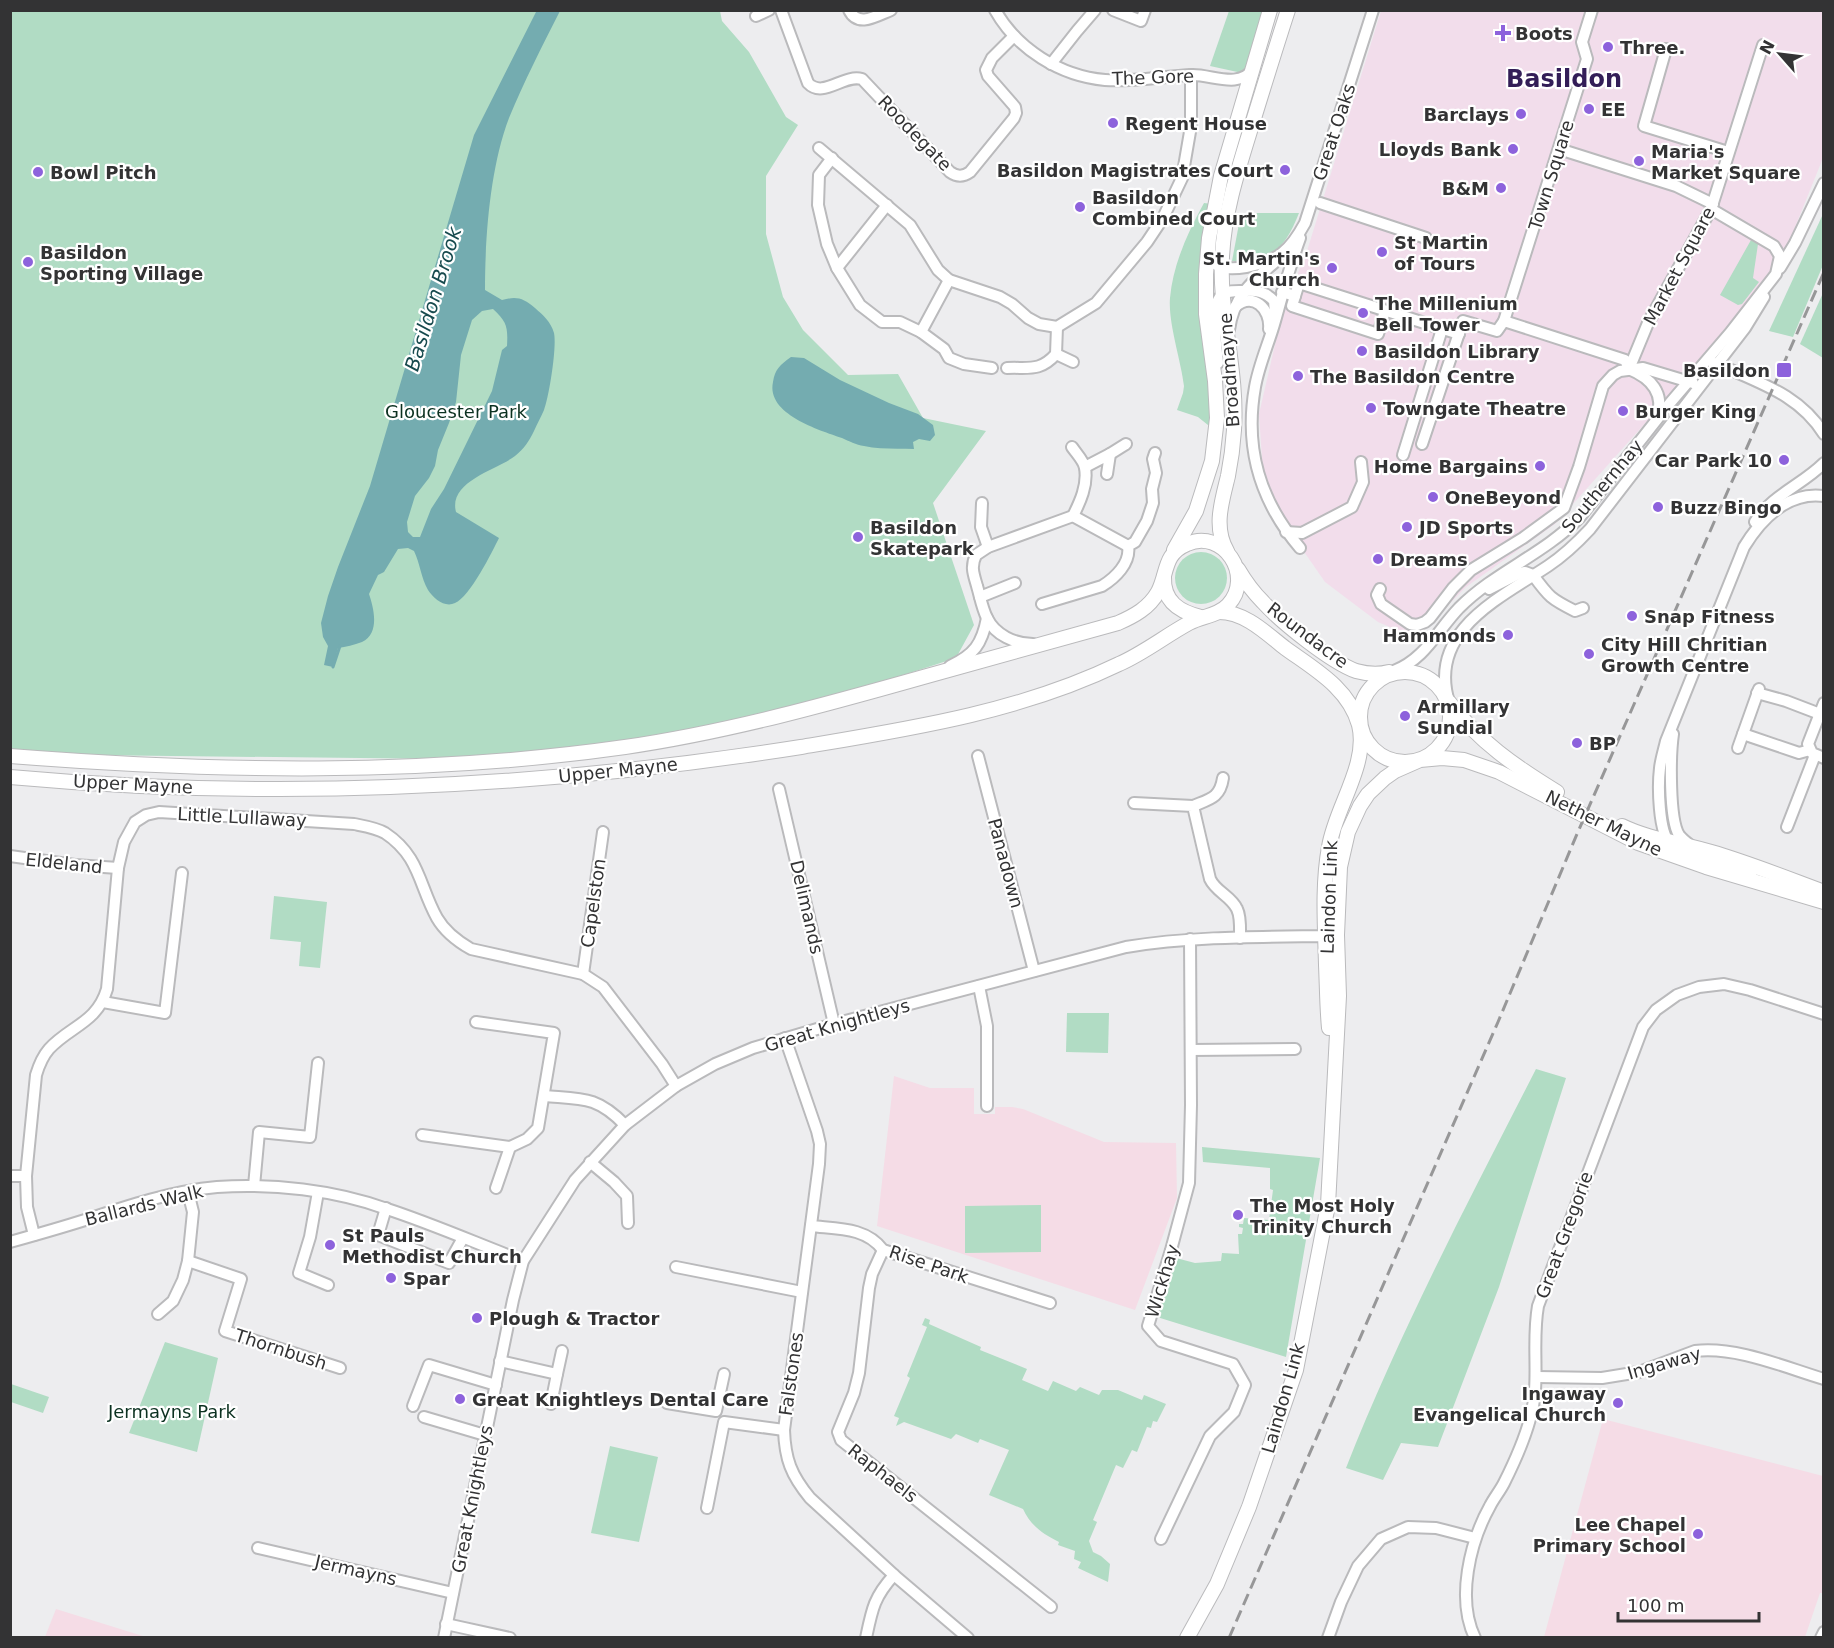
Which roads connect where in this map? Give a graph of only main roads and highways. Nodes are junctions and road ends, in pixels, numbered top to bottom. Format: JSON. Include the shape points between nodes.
{"nodes":[{"id":1,"x":1270,"y":10,"type":"edge"},
{"id":2,"x":1277,"y":10,"type":"edge"},
{"id":3,"x":1288,"y":10,"type":"edge"},
{"id":4,"x":1255,"y":67,"type":"junction"},
{"id":5,"x":1230,"y":555,"type":"junction"},
{"id":6,"x":1170,"y":557,"type":"junction"},
{"id":7,"x":1237,"y":568,"type":"junction"},
{"id":8,"x":1164,"y":572,"type":"junction"},
{"id":9,"x":1219,"y":612,"type":"junction"},
{"id":10,"x":1201,"y":617,"type":"junction"},
{"id":11,"x":1394,"y":671,"type":"junction"},
{"id":12,"x":1449,"y":702,"type":"junction"},
{"id":13,"x":1360,"y":726,"type":"junction"},
{"id":14,"x":10,"y":756,"type":"edge"},
{"id":15,"x":1420,"y":760,"type":"junction"},
{"id":16,"x":10,"y":777,"type":"edge"},
{"id":17,"x":1824,"y":892,"type":"edge"},
{"id":18,"x":1824,"y":903,"type":"edge"},
{"id":19,"x":1331,"y":936,"type":"junction"},
{"id":20,"x":1187,"y":1638,"type":"edge"}],
"edges":[{"from":1,"to":4,"type":"main road","name":"Broadmayne"},
{"from":2,"to":4,"type":"main road","name":"Broadmayne"},
{"from":3,"to":5,"type":"main road","name":"Broadmayne","via":[[1227,216],[1222,294],[1234,392],[1234,428],[1219,524]]},
{"from":4,"to":6,"type":"main road","name":"Broadmayne","via":[[1221,176],[1208,250],[1206,314],[1217,401],[1215,442],[1209,476],[1196,511]]},
{"from":5,"to":6,"type":"main road","via":[[1211,542],[1201,541],[1184,545]]},
{"from":5,"to":7,"type":"main road"},
{"from":6,"to":8,"type":"main road","name":"Upper Mayne"},
{"from":7,"to":9,"type":"main road","via":[[1237,590]]},
{"from":7,"to":11,"type":"main road","name":"Roundacre","via":[[1271,611],[1330,656],[1358,671]]},
{"from":8,"to":10,"type":"main road","via":[[1168,597],[1176,607]]},
{"from":8,"to":14,"type":"main road","name":"Upper Mayne","via":[[1158,592],[1146,607],[1118,623],[760,721],[616,748],[488,762],[307,768],[210,768]]},
{"from":9,"to":10,"type":"main road","name":"Upper Mayne"},
{"from":9,"to":13,"type":"main road","name":"Roundacre","via":[[1248,620],[1330,682],[1349,701]]},
{"from":10,"to":16,"type":"main road","name":"Upper Mayne","via":[[1108,670],[996,709],[845,740],[722,758],[545,777],[354,788],[191,788]]},
{"from":11,"to":12,"type":"main road","via":[[1424,677]]},
{"from":11,"to":13,"type":"main road","via":[[1367,693]]},
{"from":12,"to":15,"type":"main road","via":[[1446,734],[1435,750]]},
{"from":12,"to":17,"type":"main road","name":"Nether Mayne","via":[[1475,732],[1522,771],[1605,819]]},
{"from":13,"to":15,"type":"main road","via":[[1365,739],[1385,757]]},
{"from":13,"to":19,"type":"main road","name":"Laindon Link","via":[[1359,758],[1328,848],[1326,886]]},
{"from":15,"to":18,"type":"main road","name":"Nether Mayne","via":[[1453,758],[1485,767],[1638,843]]},
{"from":15,"to":19,"type":"main road","name":"Laindon Link","via":[[1385,778],[1368,794],[1354,818],[1344,846]]},
{"from":19,"to":20,"type":"main road","name":"Laindon Link","via":[[1328,1021],[1334,1106],[1328,1205],[1296,1370],[1249,1507],[1217,1584]]}]}
